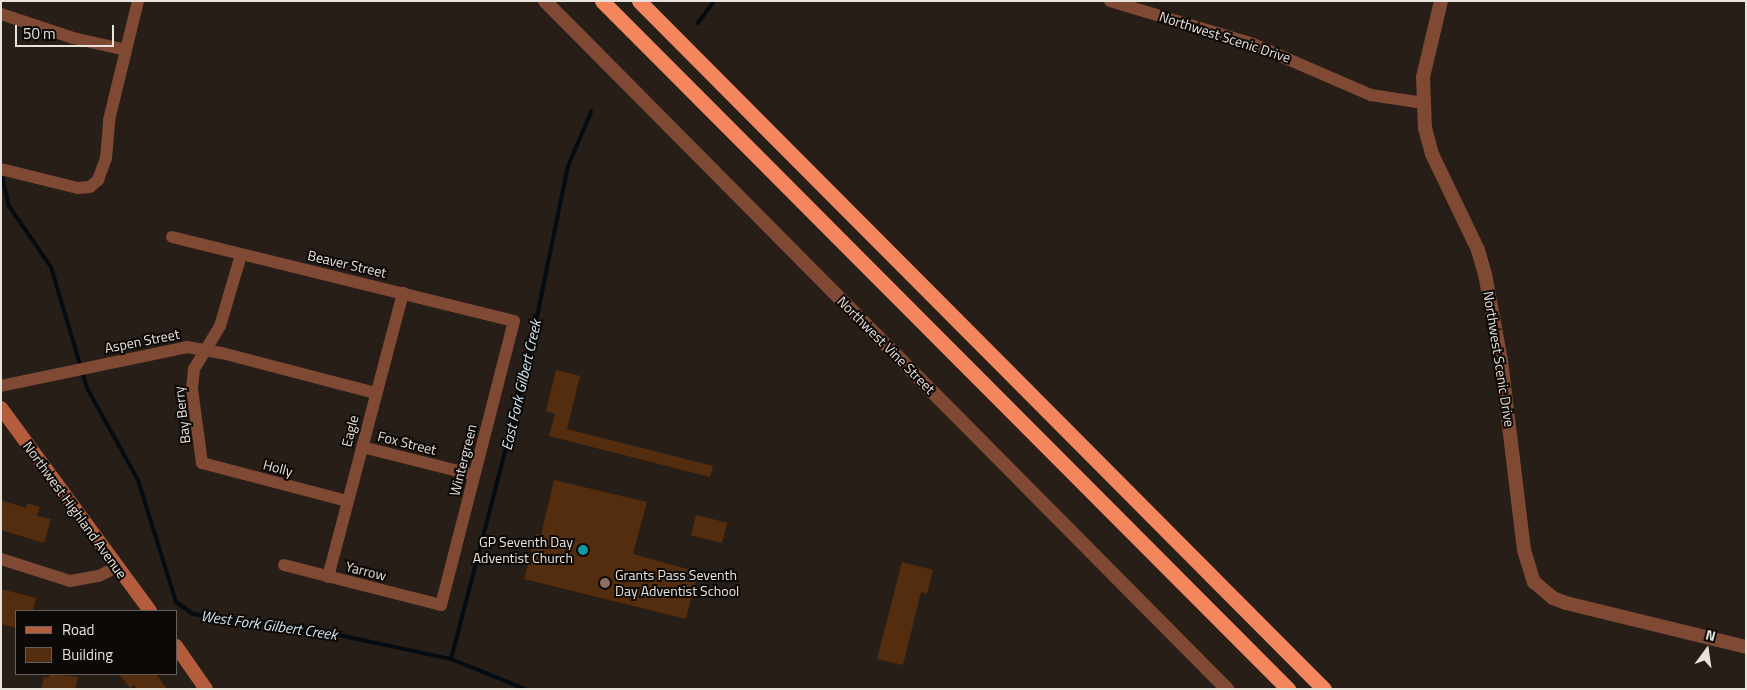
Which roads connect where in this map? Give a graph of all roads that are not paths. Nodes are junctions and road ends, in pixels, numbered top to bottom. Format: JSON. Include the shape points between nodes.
{"nodes":[{"id":1,"x":138,"y":1,"type":"edge"},
{"id":2,"x":545,"y":1,"type":"edge"},
{"id":3,"x":602,"y":1,"type":"edge"},
{"id":4,"x":639,"y":1,"type":"edge"},
{"id":5,"x":1110,"y":1,"type":"edge"},
{"id":6,"x":1441,"y":1,"type":"edge"},
{"id":7,"x":1,"y":14,"type":"edge"},
{"id":8,"x":126,"y":50,"type":"junction"},
{"id":9,"x":1423,"y":103,"type":"junction"},
{"id":10,"x":1,"y":169,"type":"edge"},
{"id":11,"x":172,"y":238,"type":"dead end"},
{"id":12,"x":241,"y":254,"type":"junction"},
{"id":13,"x":403,"y":293,"type":"junction"},
{"id":14,"x":514,"y":321,"type":"joint"},
{"id":15,"x":205,"y":349,"type":"junction"},
{"id":16,"x":1,"y":386,"type":"edge"},
{"id":17,"x":376,"y":392,"type":"junction"},
{"id":18,"x":1,"y":408,"type":"edge"},
{"id":19,"x":362,"y":447,"type":"junction"},
{"id":20,"x":202,"y":463,"type":"joint"},
{"id":21,"x":474,"y":475,"type":"junction"},
{"id":22,"x":348,"y":501,"type":"junction"},
{"id":23,"x":1,"y":559,"type":"edge"},
{"id":24,"x":284,"y":565,"type":"dead end"},
{"id":25,"x":116,"y":567,"type":"junction"},
{"id":26,"x":328,"y":577,"type":"junction"},
{"id":27,"x":441,"y":606,"type":"joint"},
{"id":28,"x":149,"y":610,"type":"edge"},
{"id":29,"x":1746,"y":647,"type":"edge"},
{"id":30,"x":178,"y":649,"type":"edge"},
{"id":31,"x":206,"y":689,"type":"edge"},
{"id":32,"x":1227,"y":689,"type":"edge"},
{"id":33,"x":1288,"y":689,"type":"edge"},
{"id":34,"x":1324,"y":689,"type":"edge"}],
"edges":[{"from":1,"to":8,"type":"street"},
{"from":2,"to":32,"type":"street","name":"Northwest Vine Street"},
{"from":3,"to":33,"type":"highway"},
{"from":4,"to":34,"type":"highway"},
{"from":5,"to":9,"type":"street","name":"Northwest Scenic Drive","via":[[1253,44],[1371,96]]},
{"from":6,"to":9,"type":"street","via":[[1423,78]]},
{"from":7,"to":8,"type":"street","via":[[73,38]]},
{"from":8,"to":10,"type":"street","via":[[109,120],[106,158],[98,180],[90,187],[78,188]]},
{"from":9,"to":29,"type":"street","name":"Northwest Scenic Drive","via":[[1428,143],[1478,250],[1494,312],[1524,550],[1534,582],[1553,598],[1566,603]]},
{"from":11,"to":12,"type":"street","name":"Beaver Street"},
{"from":12,"to":13,"type":"street","name":"Beaver Street"},
{"from":12,"to":15,"type":"street","name":"Bay Berry","via":[[220,326]]},
{"from":13,"to":14,"type":"street","name":"Beaver Street"},
{"from":13,"to":17,"type":"street","name":"Eagle"},
{"from":14,"to":21,"type":"street","name":"Wintergreen"},
{"from":15,"to":16,"type":"street","name":"Aspen Street","via":[[187,347]]},
{"from":15,"to":17,"type":"street","name":"Aspen Street"},
{"from":15,"to":20,"type":"street","name":"Bay Berry","via":[[193,377]]},
{"from":17,"to":19,"type":"street","name":"Eagle"},
{"from":18,"to":25,"type":"main road","name":"Northwest Highland Avenue"},
{"from":19,"to":21,"type":"street","name":"Fox Street"},
{"from":19,"to":22,"type":"street","name":"Eagle"},
{"from":20,"to":22,"type":"street","name":"Holly"},
{"from":21,"to":27,"type":"street","name":"Wintergreen"},
{"from":22,"to":26,"type":"street","name":"Eagle"},
{"from":23,"to":25,"type":"street","via":[[70,581],[99,576]]},
{"from":24,"to":26,"type":"street","name":"Yarrow"},
{"from":25,"to":28,"type":"main road","name":"Northwest Highland Avenue"},
{"from":26,"to":27,"type":"street","name":"Yarrow"},
{"from":30,"to":31,"type":"main road"}]}
